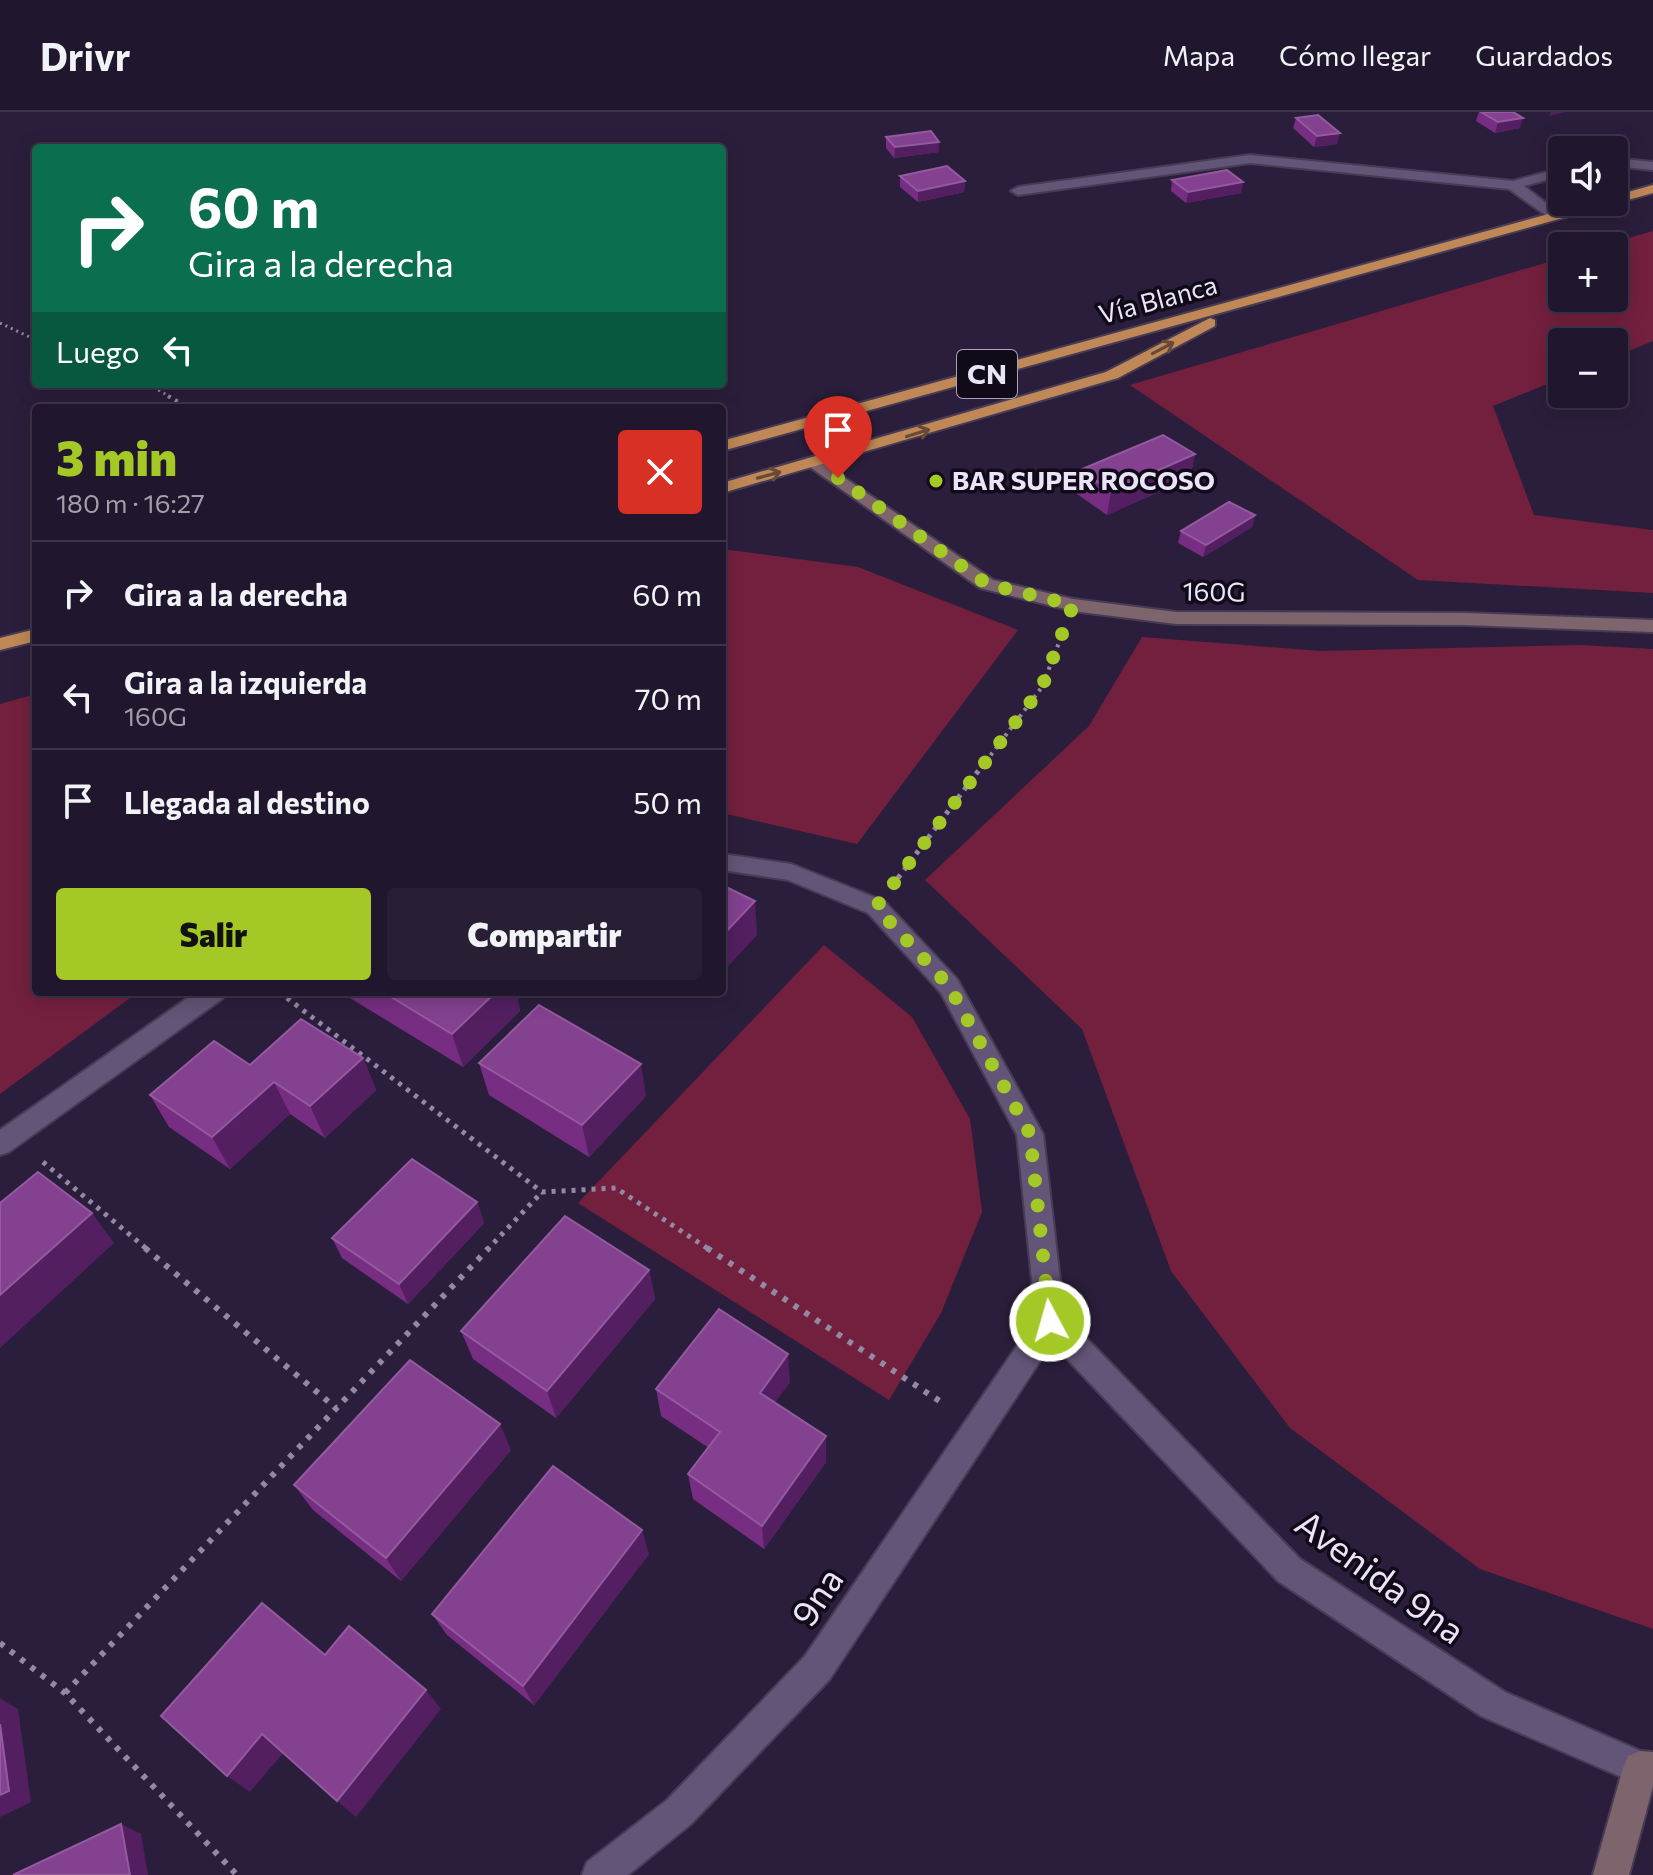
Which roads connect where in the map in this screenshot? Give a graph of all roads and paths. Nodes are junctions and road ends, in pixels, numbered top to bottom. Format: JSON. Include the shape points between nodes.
{"nodes":[{"id":1,"x":1628,"y":163,"type":"edge"},
{"id":2,"x":1653,"y":166,"type":"edge"},
{"id":3,"x":1548,"y":176,"type":"edge"},
{"id":4,"x":1513,"y":185,"type":"junction"},
{"id":5,"x":1653,"y":189,"type":"edge"},
{"id":6,"x":1018,"y":191,"type":"dead end"},
{"id":7,"x":1628,"y":196,"type":"edge"},
{"id":8,"x":1548,"y":210,"type":"edge"},
{"id":9,"x":1556,"y":216,"type":"edge"},
{"id":10,"x":1251,"y":302,"type":"junction"},
{"id":11,"x":0,"y":323,"type":"edge"},
{"id":12,"x":32,"y":339,"type":"edge"},
{"id":13,"x":155,"y":388,"type":"edge"},
{"id":14,"x":182,"y":404,"type":"edge"},
{"id":15,"x":726,"y":445,"type":"edge"},
{"id":16,"x":816,"y":463,"type":"junction"},
{"id":17,"x":726,"y":487,"type":"edge"},
{"id":18,"x":1073,"y":605,"type":"junction"},
{"id":19,"x":1653,"y":626,"type":"edge"},
{"id":20,"x":32,"y":636,"type":"edge"},
{"id":21,"x":0,"y":644,"type":"edge"},
{"id":22,"x":726,"y":863,"type":"edge"},
{"id":23,"x":876,"y":907,"type":"junction"},
{"id":24,"x":208,"y":996,"type":"edge"},
{"id":25,"x":284,"y":996,"type":"edge"},
{"id":26,"x":6,"y":1140,"type":"edge"},
{"id":27,"x":542,"y":1192,"type":"junction"},
{"id":28,"x":1050,"y":1321,"type":"junction"},
{"id":29,"x":336,"y":1408,"type":"junction"},
{"id":30,"x":979,"y":1427,"type":"junction"},
{"id":31,"x":0,"y":1643,"type":"edge"},
{"id":32,"x":65,"y":1693,"type":"junction"},
{"id":33,"x":1646,"y":1769,"type":"edge"},
{"id":34,"x":237,"y":1875,"type":"edge"},
{"id":35,"x":600,"y":1875,"type":"edge"},
{"id":36,"x":1611,"y":1875,"type":"edge"}],
"edges":[{"from":1,"to":2,"type":"street"},
{"from":3,"to":4,"type":"street"},
{"from":4,"to":6,"type":"street","via":[[1250,159]]},
{"from":4,"to":8,"type":"street"},
{"from":5,"to":7,"type":"highway"},
{"from":9,"to":10,"type":"highway","name":"Vía Blanca","number":"CN"},
{"from":10,"to":15,"type":"highway","name":"Vía Blanca","number":"CN"},
{"from":16,"to":10,"type":"highway","one_way":true,"via":[[1112,375]]},
{"from":11,"to":12,"type":"path"},
{"from":13,"to":14,"type":"path"},
{"from":17,"to":16,"type":"highway","one_way":true},
{"from":16,"to":18,"type":"street","name":"160G","via":[[987,584]]},
{"from":18,"to":19,"type":"street","name":"160G","via":[[1176,618]]},
{"from":18,"to":23,"type":"path","via":[[1042,687]]},
{"from":20,"to":21,"type":"highway"},
{"from":22,"to":23,"type":"street","via":[[791,872]]},
{"from":23,"to":28,"type":"street","via":[[949,986],[1030,1134]]},
{"from":24,"to":26,"type":"street"},
{"from":25,"to":27,"type":"path"},
{"from":26,"to":29,"type":"path"},
{"from":27,"to":29,"type":"path"},
{"from":27,"to":30,"type":"path","via":[[616,1188]]},
{"from":28,"to":30,"type":"street","name":"9na"},
{"from":28,"to":33,"type":"street","name":"Avenida 9na","via":[[1289,1570],[1493,1704]]},
{"from":29,"to":32,"type":"path"},
{"from":30,"to":35,"type":"street","name":"9na","via":[[817,1668],[679,1812]]},
{"from":31,"to":32,"type":"path"},
{"from":32,"to":34,"type":"path"},
{"from":33,"to":36,"type":"street"}]}
